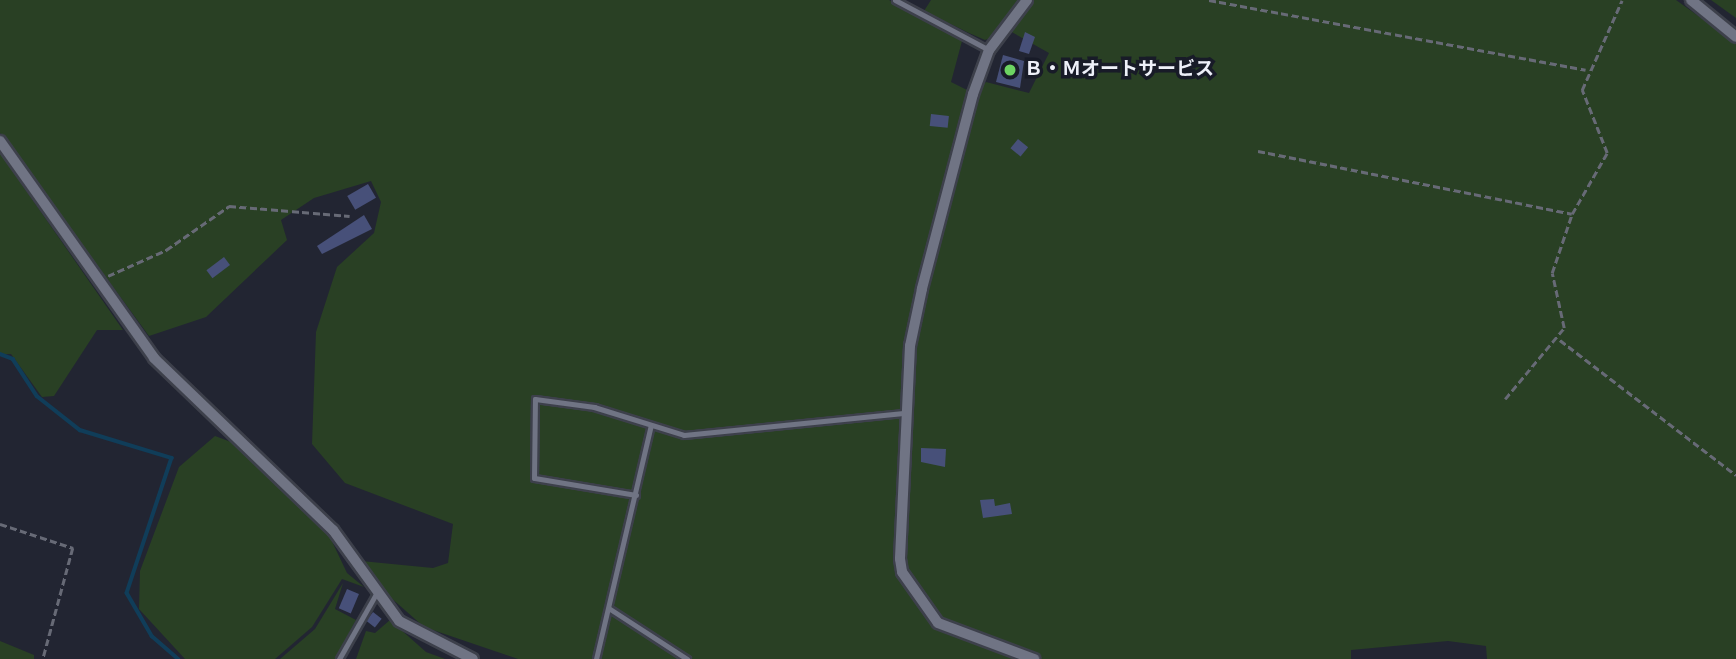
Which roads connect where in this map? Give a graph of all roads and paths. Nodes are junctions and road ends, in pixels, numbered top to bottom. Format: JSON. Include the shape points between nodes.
{"nodes":[{"id":1,"x":895,"y":0,"type":"edge"},
{"id":2,"x":1027,"y":0,"type":"edge"},
{"id":3,"x":1209,"y":0,"type":"edge"},
{"id":4,"x":1622,"y":0,"type":"edge"},
{"id":5,"x":1691,"y":0,"type":"edge"},
{"id":6,"x":1736,"y":37,"type":"edge"},
{"id":7,"x":989,"y":50,"type":"junction"},
{"id":8,"x":1586,"y":70,"type":"junction"},
{"id":9,"x":0,"y":141,"type":"edge"},
{"id":10,"x":1258,"y":151,"type":"dead end"},
{"id":11,"x":1572,"y":214,"type":"junction"},
{"id":12,"x":350,"y":216,"type":"dead end"},
{"id":13,"x":99,"y":283,"type":"junction"},
{"id":14,"x":1560,"y":340,"type":"junction"},
{"id":15,"x":1505,"y":399,"type":"dead end"},
{"id":16,"x":906,"y":413,"type":"junction"},
{"id":17,"x":651,"y":425,"type":"junction"},
{"id":18,"x":1736,"y":475,"type":"edge"},
{"id":19,"x":636,"y":495,"type":"junction"},
{"id":20,"x":0,"y":524,"type":"edge"},
{"id":21,"x":376,"y":594,"type":"junction"},
{"id":22,"x":610,"y":609,"type":"junction"},
{"id":23,"x":43,"y":659,"type":"edge"},
{"id":24,"x":340,"y":659,"type":"edge"},
{"id":25,"x":473,"y":659,"type":"edge"},
{"id":26,"x":596,"y":659,"type":"edge"},
{"id":27,"x":687,"y":659,"type":"edge"},
{"id":28,"x":1034,"y":659,"type":"edge"}],
"edges":[{"from":1,"to":7,"type":"lane"},
{"from":2,"to":7,"type":"street"},
{"from":3,"to":8,"type":"path"},
{"from":4,"to":8,"type":"path"},
{"from":5,"to":6,"type":"street"},
{"from":7,"to":16,"type":"street","via":[[922,289],[910,346]]},
{"from":8,"to":11,"type":"path","via":[[1586,106],[1607,153]]},
{"from":9,"to":13,"type":"street"},
{"from":10,"to":11,"type":"path"},
{"from":11,"to":14,"type":"path","via":[[1551,285],[1565,317]]},
{"from":12,"to":13,"type":"path","via":[[229,206],[166,250]]},
{"from":13,"to":21,"type":"street","via":[[154,358],[333,530]]},
{"from":14,"to":15,"type":"path"},
{"from":14,"to":18,"type":"path"},
{"from":16,"to":17,"type":"lane","via":[[727,435],[684,435]]},
{"from":16,"to":28,"type":"street","via":[[902,572],[920,602],[956,635],[1020,649]]},
{"from":17,"to":19,"type":"lane"},
{"from":17,"to":19,"type":"lane","via":[[536,399],[534,478]]},
{"from":19,"to":22,"type":"lane"},
{"from":20,"to":23,"type":"path","via":[[73,548]]},
{"from":21,"to":24,"type":"lane"},
{"from":21,"to":25,"type":"street","via":[[420,637]]},
{"from":22,"to":26,"type":"lane"},
{"from":22,"to":27,"type":"lane"}]}
